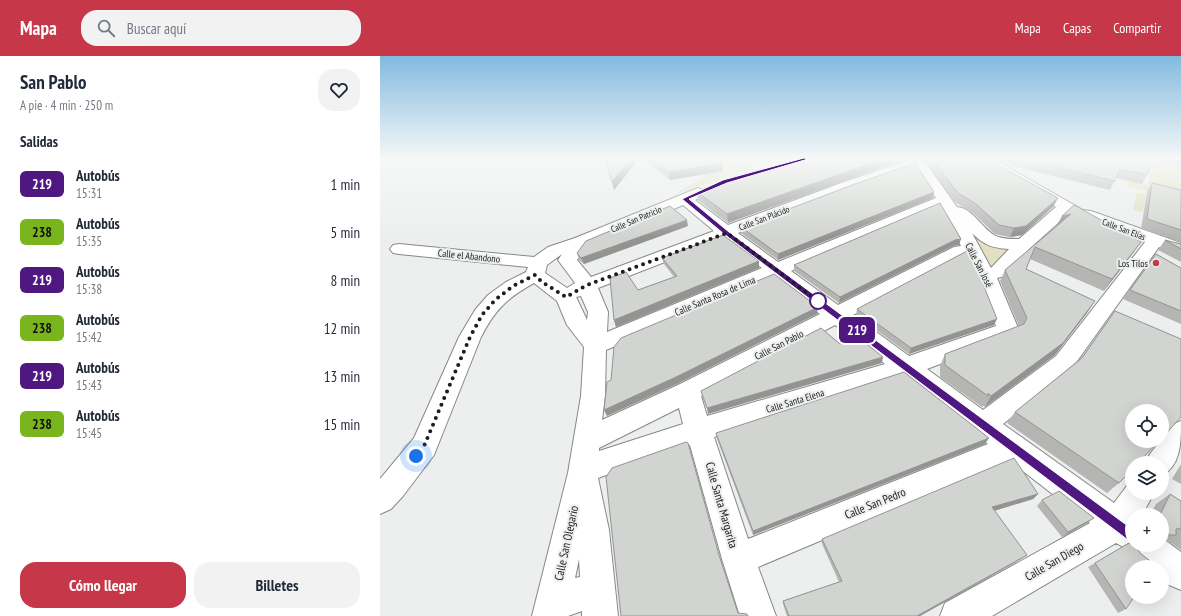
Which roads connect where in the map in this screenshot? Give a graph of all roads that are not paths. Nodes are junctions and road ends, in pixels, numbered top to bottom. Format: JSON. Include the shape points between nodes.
{"nodes":[{"id":1,"x":849,"y":185,"type":"edge"},
{"id":2,"x":934,"y":185,"type":"edge"},
{"id":3,"x":1030,"y":185,"type":"edge"},
{"id":4,"x":712,"y":187,"type":"edge"},
{"id":5,"x":685,"y":199,"type":"junction"},
{"id":6,"x":946,"y":202,"type":"junction"},
{"id":7,"x":1067,"y":206,"type":"junction"},
{"id":8,"x":727,"y":233,"type":"junction"},
{"id":9,"x":581,"y":242,"type":"junction"},
{"id":10,"x":1023,"y":245,"type":"junction"},
{"id":11,"x":399,"y":249,"type":"dead end"},
{"id":12,"x":972,"y":250,"type":"junction"},
{"id":13,"x":1181,"y":250,"type":"edge"},
{"id":14,"x":1154,"y":251,"type":"junction"},
{"id":15,"x":567,"y":260,"type":"junction"},
{"id":16,"x":539,"y":265,"type":"junction"},
{"id":17,"x":777,"y":270,"type":"junction"},
{"id":18,"x":986,"y":275,"type":"junction"},
{"id":19,"x":587,"y":285,"type":"junction"},
{"id":20,"x":566,"y":297,"type":"junction"},
{"id":21,"x":837,"y":315,"type":"junction"},
{"id":22,"x":1008,"y":330,"type":"joint"},
{"id":23,"x":595,"y":346,"type":"junction"},
{"id":24,"x":906,"y":367,"type":"junction"},
{"id":25,"x":687,"y":392,"type":"junction"},
{"id":26,"x":983,"y":425,"type":"junction"},
{"id":27,"x":699,"y":430,"type":"junction"},
{"id":28,"x":1181,"y":433,"type":"edge"},
{"id":29,"x":1013,"y":447,"type":"junction"},
{"id":30,"x":584,"y":455,"type":"junction"},
{"id":31,"x":1165,"y":456,"type":"edge"},
{"id":32,"x":380,"y":499,"type":"edge"},
{"id":33,"x":1136,"y":500,"type":"edge"},
{"id":34,"x":1124,"y":530,"type":"edge"},
{"id":35,"x":1153,"y":552,"type":"edge"},
{"id":36,"x":738,"y":559,"type":"junction"},
{"id":37,"x":1181,"y":573,"type":"edge"},
{"id":38,"x":599,"y":602,"type":"edge"},
{"id":39,"x":552,"y":609,"type":"edge"},
{"id":40,"x":758,"y":616,"type":"edge"},
{"id":41,"x":958,"y":616,"type":"edge"}],
"edges":[{"from":1,"to":8,"type":"street","name":"Calle San Plácido"},
{"from":2,"to":6,"type":"street","name":"Calle San José"},
{"from":3,"to":7,"type":"street","name":"Calle San Elías"},
{"from":4,"to":5,"type":"street","name":"Calle San Patricio"},
{"from":5,"to":8,"type":"street"},
{"from":5,"to":9,"type":"street","name":"Calle San Patricio"},
{"from":6,"to":10,"type":"street","name":"Calle San José","via":[[988,239],[999,243]]},
{"from":6,"to":12,"type":"street","name":"Calle San José"},
{"from":6,"to":17,"type":"street","name":"Calle Santa Rosa de Lima","via":[[935,203]]},
{"from":7,"to":10,"type":"street"},
{"from":7,"to":14,"type":"street","name":"Calle San Elías"},
{"from":8,"to":17,"type":"street"},
{"from":8,"to":19,"type":"street","name":"Calle San Plácido"},
{"from":9,"to":15,"type":"street"},
{"from":9,"to":16,"type":"street","name":"Calle San Patricio","via":[[554,251]]},
{"from":10,"to":18,"type":"street","via":[[998,272]]},
{"from":11,"to":16,"type":"street","name":"Calle el Abandono"},
{"from":12,"to":18,"type":"street","name":"Calle San José"},
{"from":12,"to":21,"type":"street","name":"Calle San Pablo","via":[[960,250]]},
{"from":13,"to":14,"type":"street","name":"Calle San Elías"},
{"from":14,"to":26,"type":"street","via":[[1064,362]]},
{"from":15,"to":16,"type":"street","name":"Calle el Abandono","via":[[558,257]]},
{"from":15,"to":19,"type":"street","name":"Calle San Olegario"},
{"from":16,"to":20,"type":"street","via":[[542,282]]},
{"from":16,"to":32,"type":"street","name":"Calle San Patricio","via":[[495,300],[482,315],[470,337],[424,446]]},
{"from":17,"to":21,"type":"street"},
{"from":17,"to":23,"type":"street","name":"Calle Santa Rosa de Lima"},
{"from":18,"to":22,"type":"street","name":"Calle San José"},
{"from":19,"to":20,"type":"street","name":"Calle San Plácido"},
{"from":19,"to":23,"type":"street","name":"Calle San Olegario","via":[[598,312]]},
{"from":20,"to":23,"type":"street","via":[[578,325]]},
{"from":21,"to":24,"type":"street"},
{"from":21,"to":25,"type":"street","name":"Calle San Pablo"},
{"from":22,"to":24,"type":"street","name":"Calle Santa Elena"},
{"from":23,"to":30,"type":"street","name":"Calle San Olegario","via":[[593,396]]},
{"from":24,"to":26,"type":"street"},
{"from":24,"to":27,"type":"street","name":"Calle Santa Elena"},
{"from":25,"to":27,"type":"street","name":"Calle Santa Margarita"},
{"from":25,"to":30,"type":"street","name":"Calle San Pablo"},
{"from":26,"to":29,"type":"street"},
{"from":27,"to":30,"type":"street","name":"Calle Santa Elena"},
{"from":27,"to":36,"type":"street","name":"Calle Santa Margarita"},
{"from":28,"to":31,"type":"street"},
{"from":29,"to":34,"type":"street"},
{"from":29,"to":36,"type":"street","name":"Calle San Pedro"},
{"from":30,"to":38,"type":"street"},
{"from":30,"to":39,"type":"street","name":"Calle San Olegario"},
{"from":33,"to":34,"type":"street","name":"Calle San Diego"},
{"from":34,"to":41,"type":"street","name":"Calle San Diego"},
{"from":35,"to":37,"type":"street"},
{"from":36,"to":40,"type":"street","name":"Calle Santa Margarita"},
{"from":38,"to":39,"type":"street"}]}
